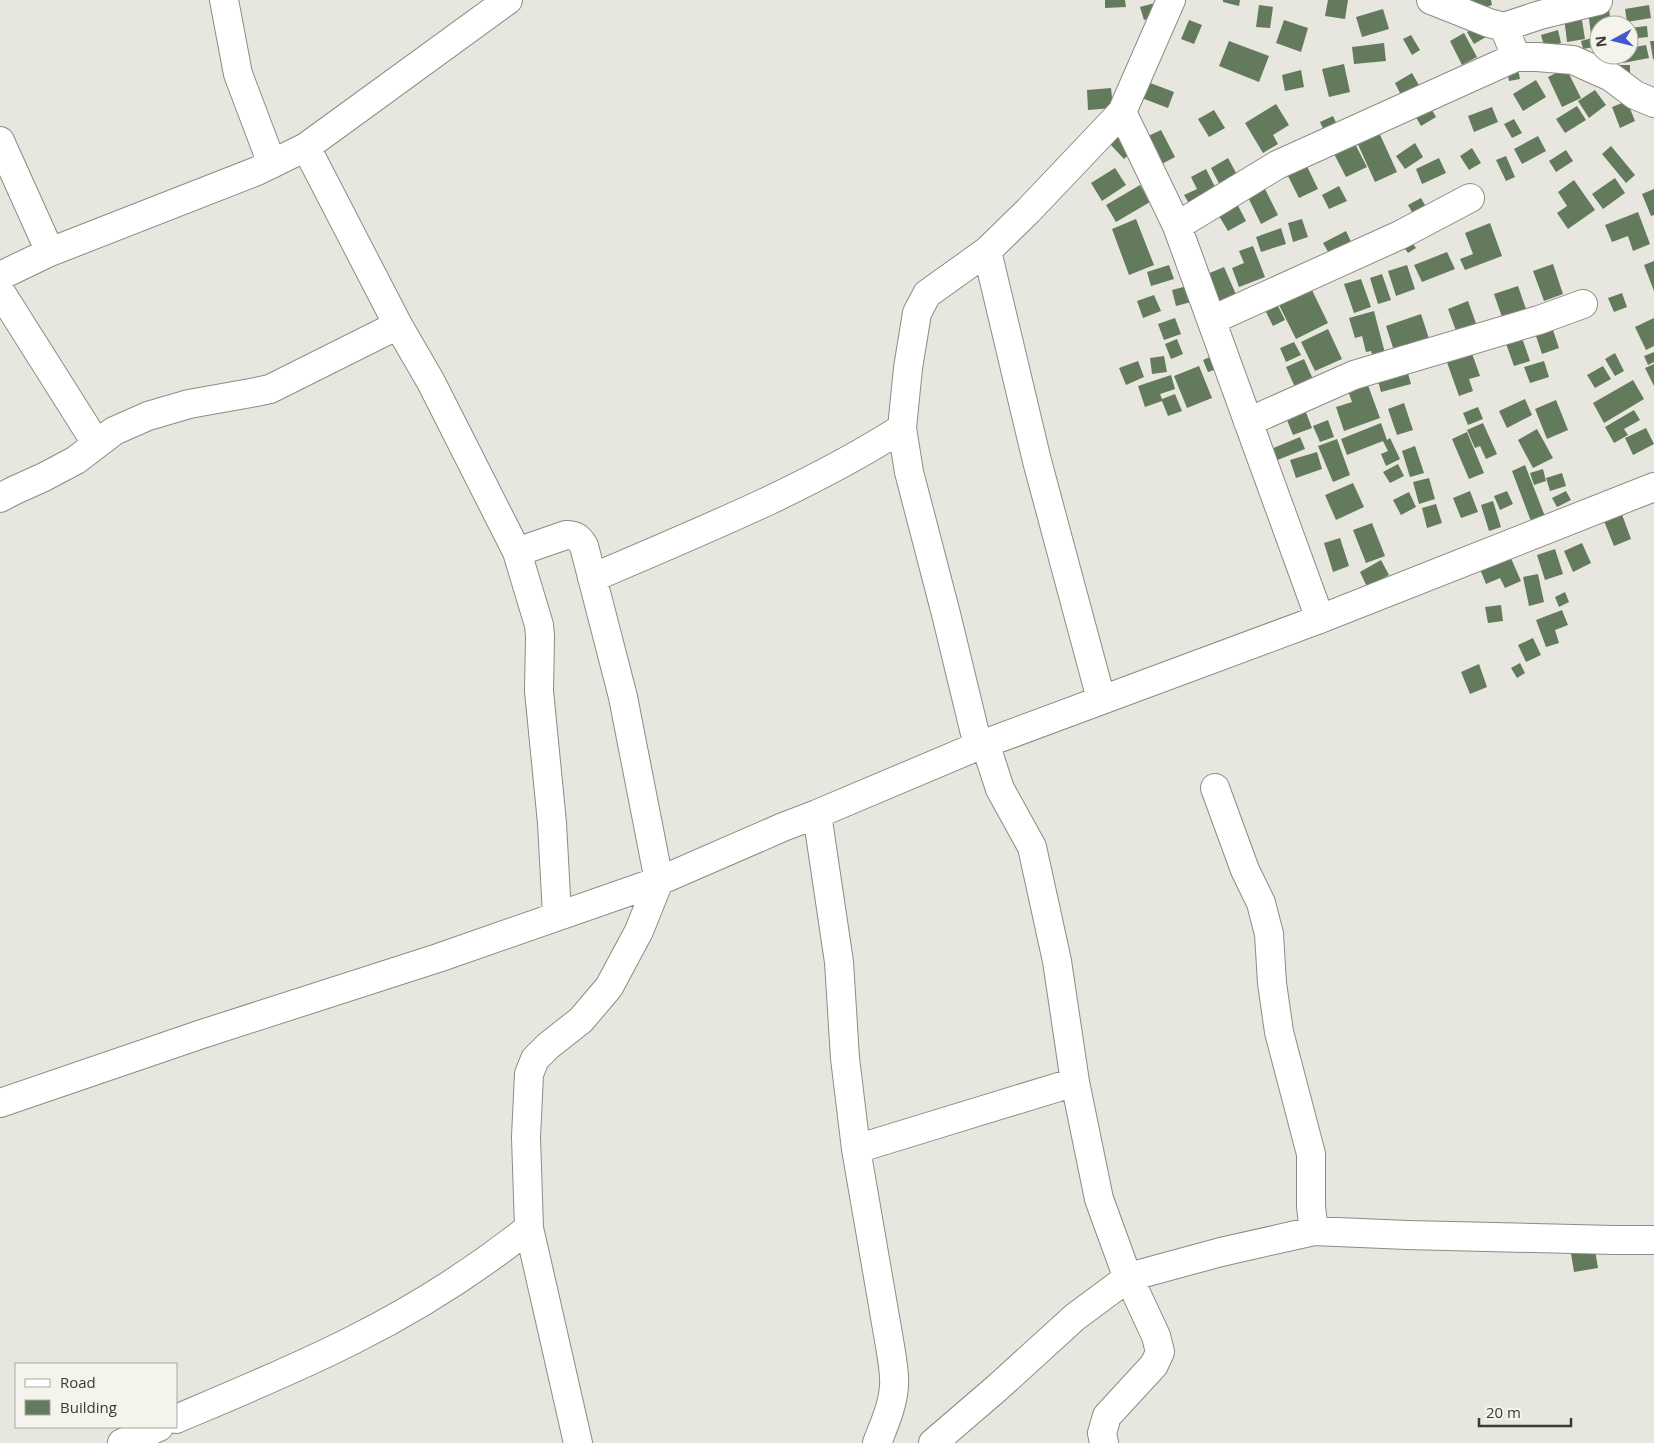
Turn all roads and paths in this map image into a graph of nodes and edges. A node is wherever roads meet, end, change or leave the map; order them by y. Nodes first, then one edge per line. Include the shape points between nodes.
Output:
1 (224, 0) edge
2 (508, 0) edge
3 (1171, 0) edge
4 (1430, 0) edge
5 (1598, 1) dead end
6 (1504, 27) junction
7 (1516, 57) junction
8 (1654, 103) edge
9 (1122, 112) junction
10 (0, 142) edge
11 (306, 147) junction
12 (272, 164) junction
13 (1470, 198) dead end
14 (1177, 226) junction
15 (987, 251) junction
16 (50, 252) junction
17 (0, 276) edge
18 (0, 291) edge
19 (1583, 304) dead end
20 (1212, 320) junction
21 (398, 325) junction
22 (1248, 422) junction
23 (902, 428) junction
24 (98, 442) junction
25 (1654, 488) edge
26 (0, 498) edge
27 (517, 552) junction
28 (592, 578) junction
29 (1320, 619) junction
30 (1101, 699) junction
31 (982, 744) junction
32 (1214, 788) dead end
33 (817, 814) junction
34 (659, 881) junction
35 (557, 915) junction
36 (1075, 1082) junction
37 (0, 1103) edge
38 (856, 1148) junction
39 (529, 1228) junction
40 (1314, 1231) junction
41 (1654, 1240) edge
42 (1129, 1277) junction
43 (178, 1418) edge
44 (157, 1428) edge
45 (122, 1443) edge
46 (578, 1443) edge
47 (877, 1443) edge
48 (932, 1443) edge
49 (1104, 1443) edge

1 - 12 street via 238,74
2 - 11 street
3 - 9 street
4 - 6 street
5 - 6 street
6 - 7 street
7 - 8 street via 1573,60 1611,77 1635,95
7 - 14 street via 1277,165
9 - 14 street
9 - 15 street
10 - 16 street
11 - 12 street
11 - 21 street
12 - 16 street
13 - 20 street via 1400,235
14 - 20 street
15 - 23 street via 927,294 917,313
15 - 30 street via 1037,461
16 - 17 street
18 - 24 street
19 - 22 street via 1354,375
20 - 22 street
21 - 24 street via 270,389 189,404 148,416
21 - 27 street
22 - 29 street
23 - 28 street via 830,471 705,530
23 - 31 street via 909,472
24 - 26 street via 76,460
25 - 29 street
27 - 28 street via 574,535 584,546
27 - 35 street via 539,626 539,691
28 - 34 street via 623,697
29 - 30 street
30 - 31 street
31 - 33 street
31 - 36 street via 1000,789 1032,847 1057,960
32 - 40 street via 1260,903 1269,934 1279,1032 1311,1154
33 - 34 street
33 - 38 street via 839,962 845,1058
34 - 35 street
34 - 39 street via 639,931 610,986 581,1020 535,1059 529,1074 526,1137
35 - 37 street via 438,958
36 - 38 street
36 - 42 street via 1099,1199
38 - 47 street via 894,1373 892,1399
39 - 43 street via 496,1254 427,1298 353,1340
39 - 46 street
40 - 41 street
40 - 42 street
42 - 48 street via 1075,1317
42 - 49 street via 1160,1352 1154,1366 1107,1416 1102,1433
44 - 45 street

